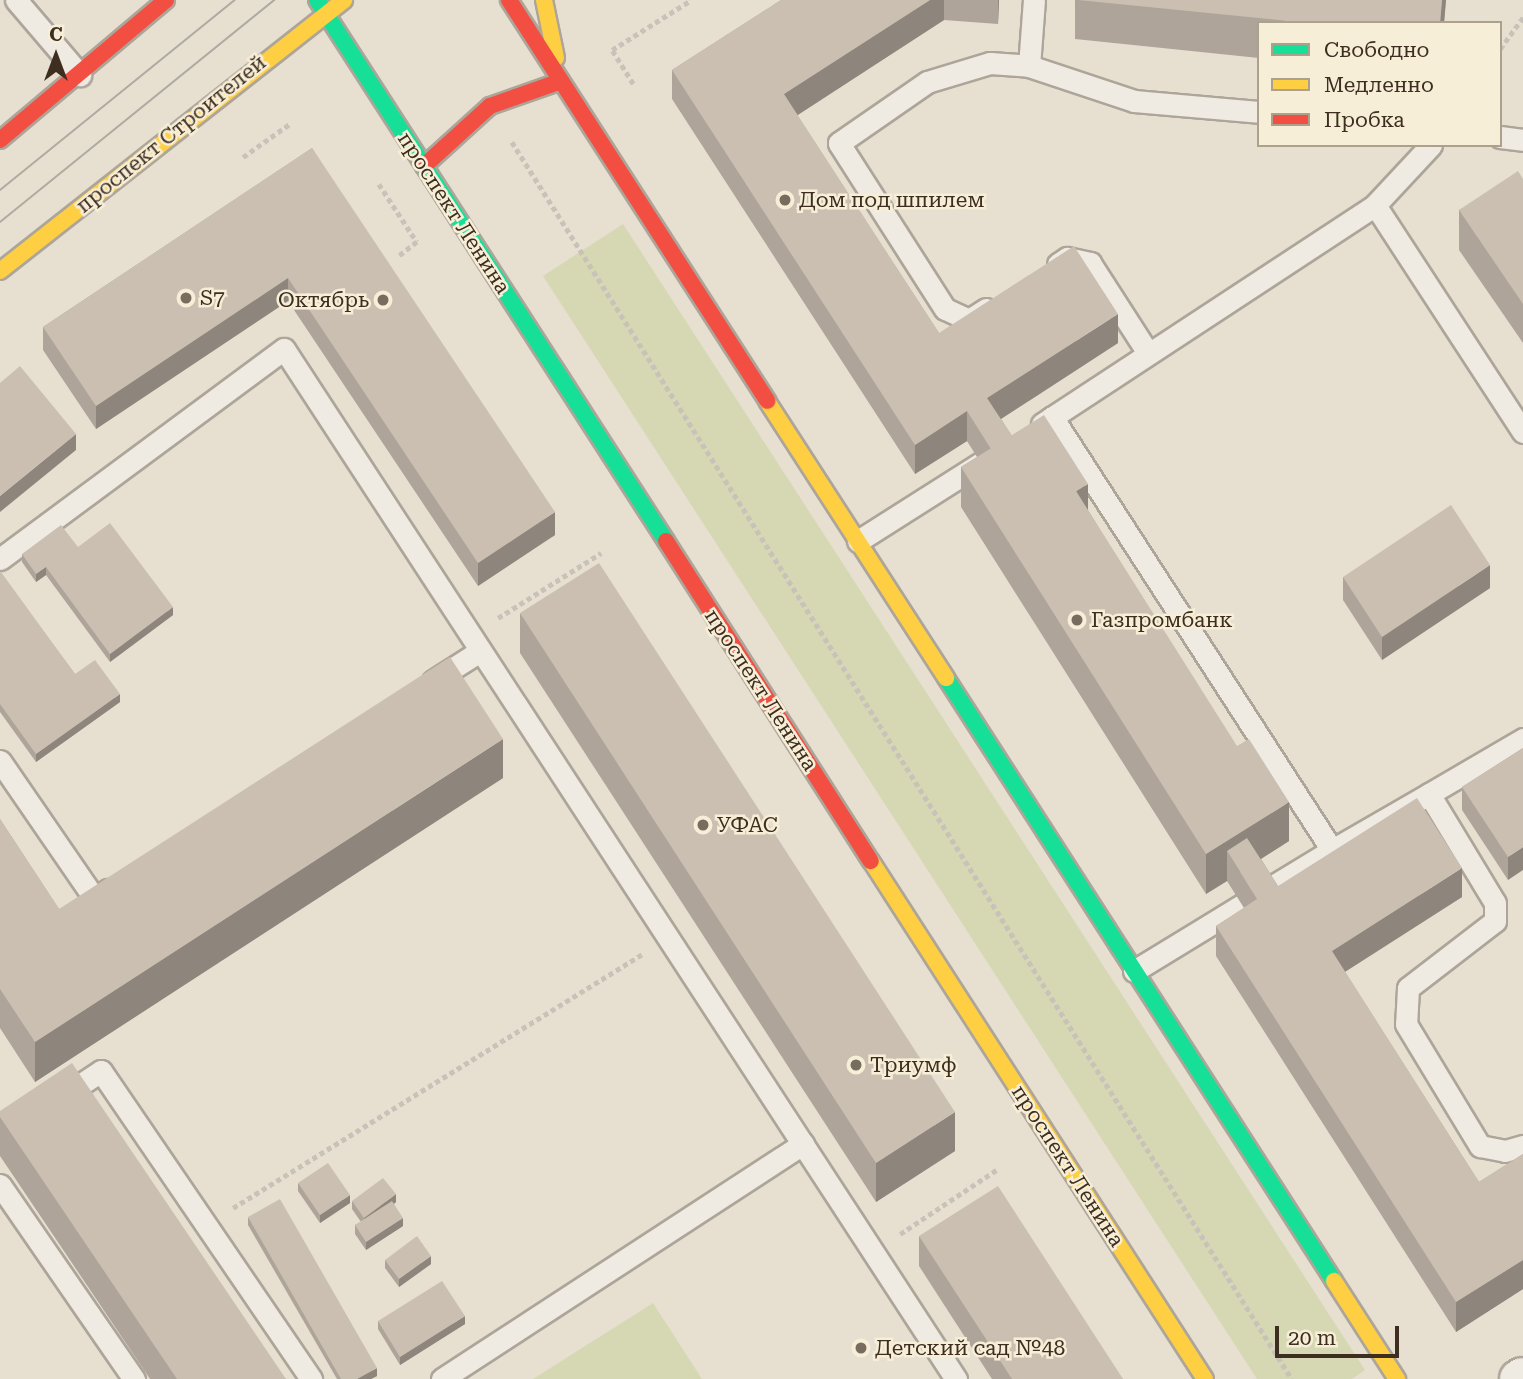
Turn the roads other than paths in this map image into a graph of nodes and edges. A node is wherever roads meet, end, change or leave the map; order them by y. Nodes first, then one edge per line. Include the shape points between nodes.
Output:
1 (16, 0) edge
2 (166, 0) edge
3 (344, 0) edge
4 (509, 0) edge
5 (544, 0) edge
6 (1034, 0) edge
7 (322, 7) edge
8 (1029, 66) junction
9 (80, 75) junction
10 (561, 81) junction
11 (1257, 112) edge
12 (1502, 137) edge
13 (0, 140) edge
14 (1523, 140) edge
15 (1429, 147) edge
16 (424, 166) junction
17 (1375, 205) junction
18 (0, 271) edge
19 (1034, 279) edge
20 (1002, 299) edge
21 (1149, 353) junction
22 (1052, 417) junction
23 (1523, 432) edge
24 (1022, 437) edge
25 (981, 463) edge
26 (858, 541) junction
27 (0, 559) edge
28 (475, 643) junction
29 (410, 696) edge
30 (1523, 740) edge
31 (0, 761) edge
32 (1429, 794) junction
33 (1332, 849) junction
34 (130, 876) edge
35 (1263, 892) edge
36 (1242, 905) edge
37 (1134, 971) junction
38 (45, 1108) edge
39 (803, 1144) junction
40 (1523, 1146) edge
41 (0, 1185) edge
42 (135, 1379) edge
43 (311, 1379) edge
44 (442, 1379) edge
45 (956, 1379) edge
46 (1205, 1379) edge
47 (1397, 1379) edge

1 - 9 lane
2 - 9 main road
3 - 7 main road, проспект Строителей
4 - 10 main road
5 - 10 main road
6 - 8 lane
7 - 16 main road, проспект Ленина
7 - 18 main road, проспект Строителей
8 - 11 lane via 1134,101
8 - 20 lane via 990,63 927,82 839,143 945,309 969,320
9 - 13 main road
10 - 16 main road via 490,106
10 - 26 main road
12 - 14 lane
15 - 17 lane
16 - 46 main road, проспект Ленина
17 - 21 lane
17 - 23 lane
19 - 21 lane via 1067,258 1090,263
21 - 22 lane
22 - 24 lane
22 - 33 lane
25 - 26 lane
26 - 37 main road
27 - 28 lane via 284,349
28 - 29 lane
28 - 39 lane
30 - 32 lane
31 - 34 lane via 95,899
32 - 33 lane
32 - 40 lane via 1495,903 1495,921 1408,988 1406,1024 1480,1146 1505,1151
33 - 35 lane
36 - 37 lane
37 - 47 main road
38 - 43 lane via 101,1071
39 - 44 lane
39 - 45 lane
41 - 42 lane

